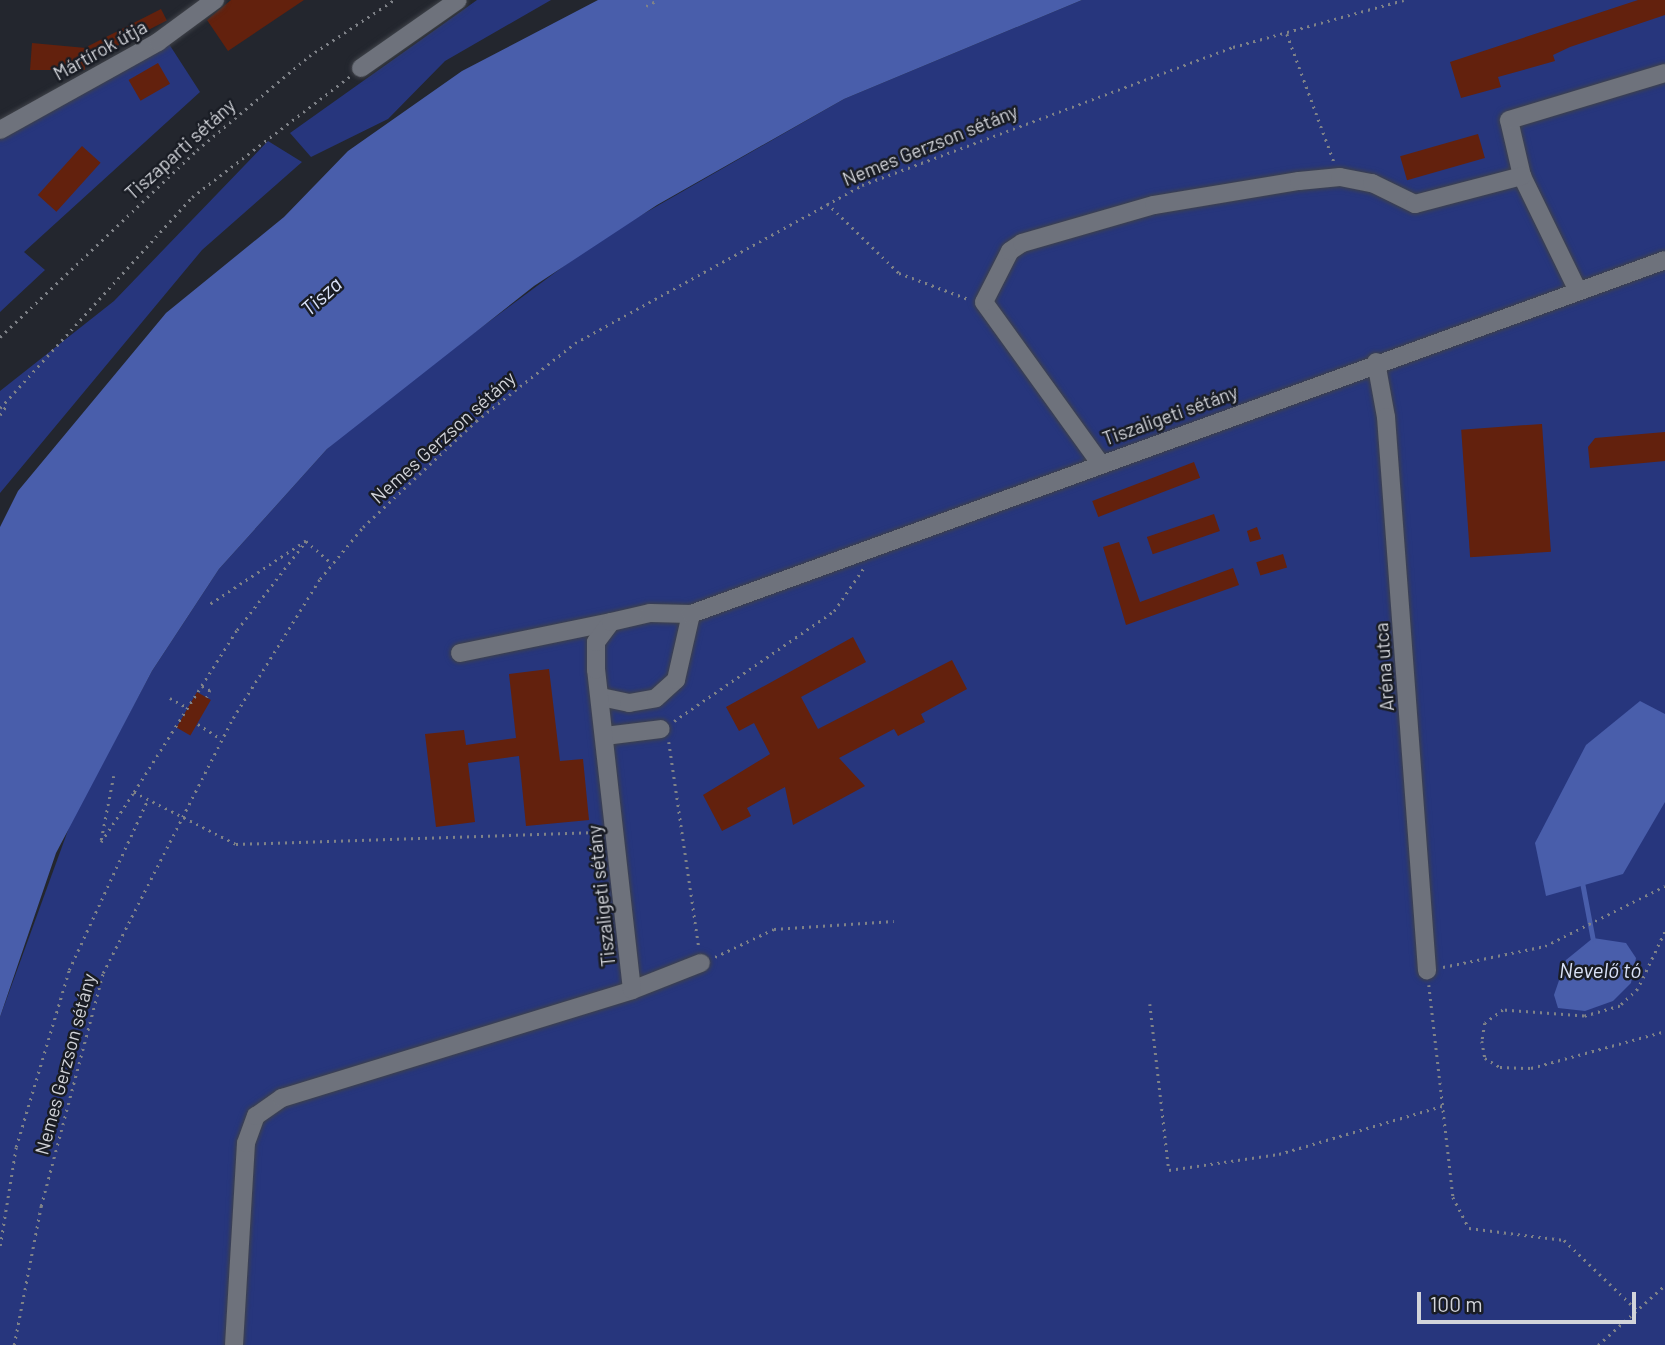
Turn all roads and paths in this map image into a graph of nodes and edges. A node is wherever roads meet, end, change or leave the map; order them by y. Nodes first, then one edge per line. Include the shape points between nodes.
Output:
1 (215, 0) edge
2 (394, 0) edge
3 (458, 0) edge
4 (658, 0) edge
5 (1404, 0) edge
6 (646, 6) dead end
7 (1287, 34) junction
8 (361, 68) joint
9 (1665, 73) edge
10 (0, 130) edge
11 (1522, 176) junction
12 (1340, 177) junction
13 (827, 204) junction
14 (1665, 260) edge
15 (1578, 291) junction
16 (984, 302) junction
17 (0, 337) edge
18 (1376, 362) junction
19 (10, 398) junction
20 (0, 408) edge
21 (0, 415) edge
22 (1100, 463) junction
23 (306, 541) junction
24 (332, 564) junction
25 (869, 564) dead end
26 (209, 605) dead end
27 (691, 614) junction
28 (611, 622) junction
29 (460, 653) dead end
30 (201, 685) junction
31 (207, 697) dead end
32 (601, 697) junction
33 (170, 698) dead end
34 (188, 708) junction
35 (198, 724) dead end
36 (664, 727) junction
37 (605, 736) junction
38 (221, 739) junction
39 (114, 776) dead end
40 (134, 792) junction
41 (148, 799) junction
42 (180, 815) junction
43 (615, 831) junction
44 (1665, 886) edge
45 (894, 921) dead end
46 (1665, 932) edge
47 (701, 963) junction
48 (1427, 971) junction
49 (632, 990) junction
50 (1150, 1004) dead end
51 (1665, 1031) edge
52 (1442, 1107) junction
53 (0, 1246) edge
54 (1665, 1285) edge
55 (1637, 1310) junction
56 (15, 1345) edge
57 (234, 1345) edge
58 (1598, 1345) edge

1 - 10 street, Mártírok útja via 158,42
2 - 17 path, Tiszaparti sétány via 309,56 197,150
3 - 8 street
4 - 6 path
5 - 7 path, Nemes Gerzson sétány
7 - 12 path
7 - 13 path, Nemes Gerzson sétány via 1070,104
8 - 19 path via 192,197
9 - 11 street via 1509,120
11 - 12 street via 1415,204 1372,183
11 - 15 street
12 - 16 street via 1154,205 1021,243 1010,251
13 - 16 path via 899,273 948,296
13 - 24 path, Nemes Gerzson sétány via 575,343 476,421
14 - 15 street, Tiszaligeti sétány
15 - 18 street, Tiszaligeti sétány
16 - 22 street
18 - 22 street, Tiszaligeti sétány
18 - 48 street, Aréna utca via 1386,417
19 - 20 path
19 - 21 path
22 - 27 street, Tiszaligeti sétány
23 - 24 path
23 - 26 path
23 - 30 path
24 - 38 path, Nemes Gerzson sétány
25 - 36 path via 834,611
27 - 28 street, Tiszaligeti sétány via 650,612
27 - 32 street via 676,680 656,698 629,703
28 - 29 street, Tiszaligeti sétány
28 - 32 street, Tiszaligeti sétány via 596,642
30 - 31 path via 211,690
30 - 34 path
32 - 37 street, Tiszaligeti sétány
33 - 34 path
34 - 40 path
35 - 38 path
36 - 37 street
36 - 47 path
37 - 43 street, Tiszaligeti sétány
38 - 42 path, Nemes Gerzson sétány
39 - 40 path via 101,842
40 - 41 path
41 - 42 path
41 - 53 path via 69,970 16,1147
42 - 43 path via 236,844
42 - 56 path, Nemes Gerzson sétány via 103,973 41,1206
43 - 49 street, Tiszaligeti sétány
44 - 48 path via 1545,946
45 - 47 path via 774,929
46 - 51 path via 1638,989 1619,1006 1584,1016 1503,1010 1485,1023 1482,1041 1485,1058 1500,1067 1531,1068
47 - 49 street
48 - 52 path
49 - 57 street, Tiszaligeti sétány via 282,1098 256,1116 246,1143
50 - 52 path via 1169,1170 1279,1154
52 - 55 path via 1453,1197 1469,1228 1564,1240
54 - 55 path
55 - 58 path

